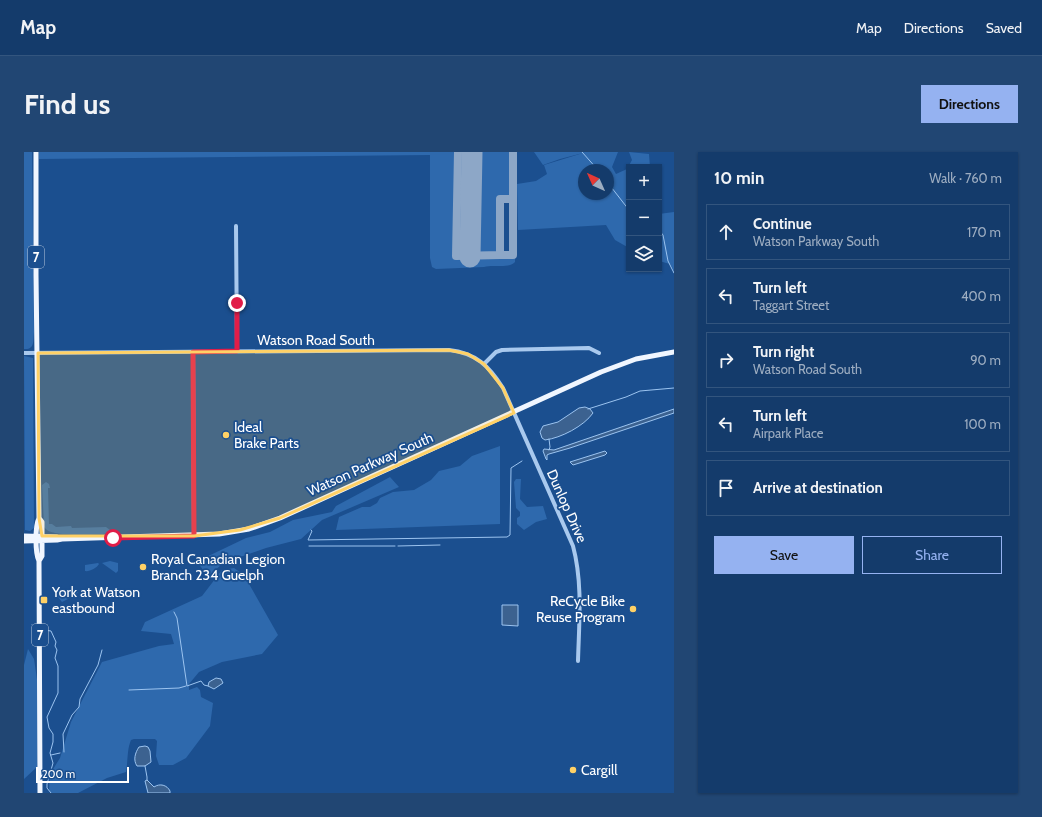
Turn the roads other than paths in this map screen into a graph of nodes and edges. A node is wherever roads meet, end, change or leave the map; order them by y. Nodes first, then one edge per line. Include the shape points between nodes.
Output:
1 (36, 152) edge
2 (236, 226) dead end
3 (237, 351) junction
4 (193, 352) junction
5 (674, 352) edge
6 (24, 353) edge
7 (38, 353) junction
8 (599, 353) dead end
9 (484, 364) junction
10 (514, 413) junction
11 (24, 536) edge
12 (194, 536) junction
13 (39, 539) junction
14 (24, 541) edge
15 (578, 662) dead end
16 (40, 793) edge

1 - 7 main road, 7
2 - 3 street
3 - 4 street, Watson Road South
3 - 9 street, Watson Road South via 449,350 468,354
4 - 7 street, Watson Road South
4 - 12 street
5 - 10 main road, Watson Parkway South via 636,359
6 - 7 street, Watson Road South
7 - 13 main road, 7
8 - 9 street via 589,348 502,350 496,352
9 - 10 street, Watson Road South via 495,375
10 - 12 main road, Watson Parkway South via 280,518 249,528
10 - 15 street, Dunlop Drive via 571,540 577,559
11 - 13 main road
12 - 13 main road, Watson Parkway South
13 - 14 main road
13 - 16 main road, 7 via 42,556 39,561

